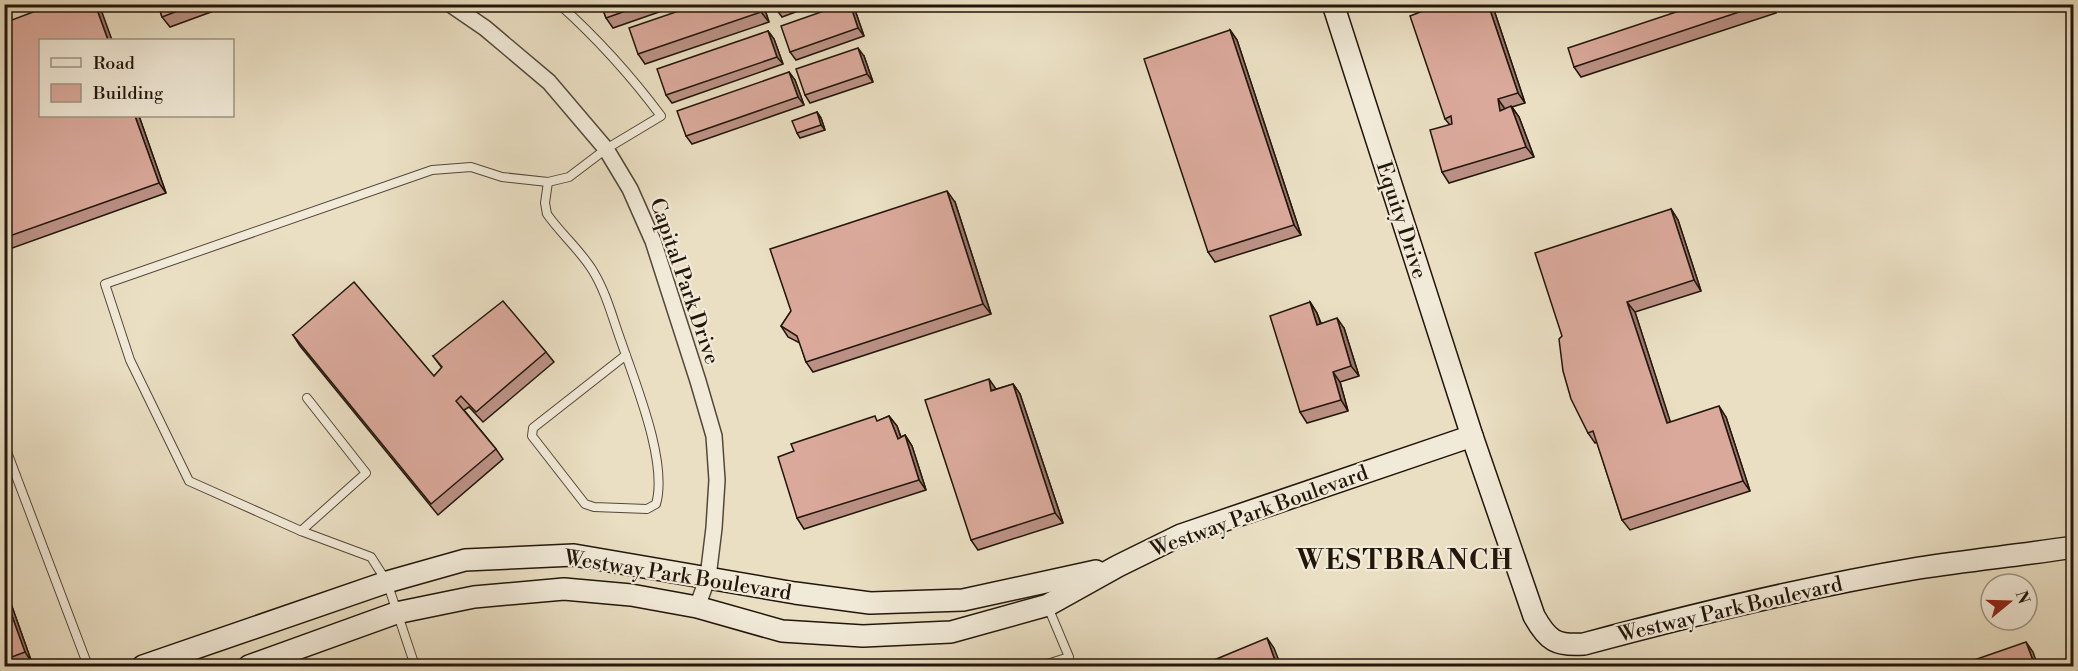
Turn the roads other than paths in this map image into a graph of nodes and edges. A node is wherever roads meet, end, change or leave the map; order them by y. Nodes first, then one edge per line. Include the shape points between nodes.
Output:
1 (450, 4) edge
2 (559, 4) edge
3 (1333, 4) edge
4 (606, 149) junction
5 (548, 183) junction
6 (626, 355) junction
7 (307, 398) dead end
8 (1472, 436) junction
9 (4, 444) edge
10 (301, 531) junction
11 (2073, 548) edge
12 (1118, 566) junction
13 (708, 577) junction
14 (387, 582) junction
15 (1048, 605) junction
16 (697, 607) junction
17 (396, 614) junction
18 (88, 666) edge
19 (143, 666) edge
20 (249, 666) edge
21 (415, 666) edge
22 (1041, 666) edge

1 - 4 street, Capital Park Drive via 549,82
2 - 4 lane via 625,69 661,116
3 - 8 street, Equity Drive
4 - 5 lane via 569,177
4 - 13 street, Capital Park Drive via 630,189 653,241 714,436 717,480
5 - 6 lane via 547,214 597,277
5 - 10 lane via 502,177 471,167 432,170 105,284 130,360 189,481
6 - 6 lane via 654,450 660,492 656,504 647,509 585,504 532,436 533,428
7 - 10 lane via 366,473
8 - 11 street, Westway Park Boulevard via 1534,616 1542,630 1564,645 1584,644 1807,589 1920,568
8 - 12 street, Westway Park Boulevard via 1257,508 1181,536
9 - 18 lane
10 - 14 lane via 371,557
12 - 13 street, Westway Park Boulevard via 963,600 870,603
12 - 15 street, Westway Park Boulevard
13 - 14 street, Westway Park Boulevard via 574,555 465,560
13 - 16 street, Capital Park Drive
14 - 17 lane
14 - 19 street, Westway Park Boulevard
15 - 16 street, Westway Park Boulevard via 951,632 863,636 782,631
15 - 22 lane via 1069,657
16 - 17 street, Westway Park Boulevard via 631,595 564,589 474,597
17 - 20 street, Westway Park Boulevard
17 - 21 lane

